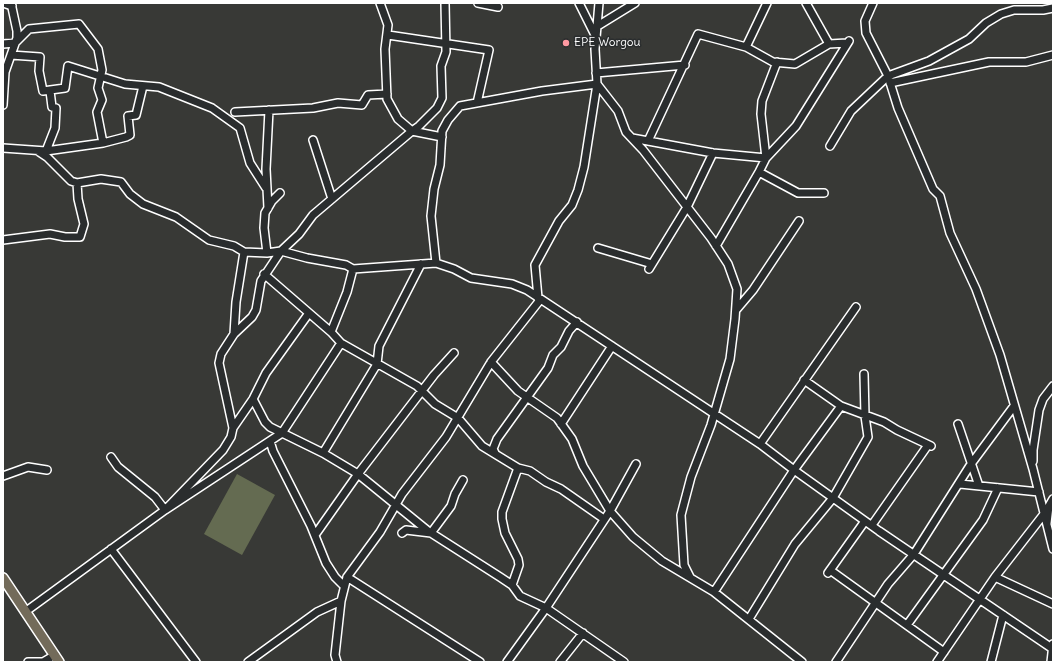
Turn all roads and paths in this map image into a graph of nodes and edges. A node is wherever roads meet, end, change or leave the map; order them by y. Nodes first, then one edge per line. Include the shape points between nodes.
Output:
1 (3, 3) edge
2 (380, 3) edge
3 (445, 3) edge
4 (478, 3) edge
5 (579, 3) edge
6 (599, 3) edge
7 (635, 3) edge
8 (767, 3) edge
9 (806, 3) edge
10 (873, 3) edge
11 (11, 5) edge
12 (498, 7) dead end
13 (1053, 8) edge
14 (596, 27) junction
15 (388, 35) junction
16 (596, 36) junction
17 (16, 43) junction
18 (3, 44) edge
19 (446, 44) junction
20 (829, 44) junction
21 (746, 47) junction
22 (11, 55) junction
23 (1053, 55) edge
24 (777, 62) junction
25 (685, 65) junction
26 (596, 73) junction
27 (100, 76) junction
28 (889, 80) junction
29 (597, 84) junction
30 (143, 86) junction
31 (50, 91) junction
32 (387, 94) junction
33 (477, 104) junction
34 (3, 105) edge
35 (269, 110) junction
36 (235, 112) dead end
37 (412, 131) junction
38 (442, 137) junction
39 (632, 138) junction
40 (313, 140) dead end
41 (648, 141) junction
42 (103, 143) junction
43 (830, 146) dead end
44 (3, 148) edge
45 (38, 151) junction
46 (46, 151) junction
47 (713, 153) junction
48 (766, 158) junction
49 (760, 172) junction
50 (77, 183) junction
51 (266, 188) junction
52 (280, 193) dead end
53 (824, 194) dead end
54 (332, 199) junction
55 (687, 207) junction
56 (268, 208) junction
57 (799, 221) dead end
58 (3, 240) edge
59 (716, 246) junction
60 (598, 248) dead end
61 (281, 251) junction
62 (244, 252) junction
63 (267, 253) junction
64 (436, 263) junction
65 (421, 264) junction
66 (353, 269) junction
67 (264, 274) junction
68 (539, 299) junction
69 (856, 307) dead end
70 (736, 310) junction
71 (309, 313) junction
72 (577, 322) junction
73 (331, 332) junction
74 (234, 334) junction
75 (341, 343) junction
76 (612, 346) junction
77 (454, 353) dead end
78 (492, 362) junction
79 (377, 364) junction
80 (864, 374) dead end
81 (804, 380) junction
82 (1053, 386) edge
83 (423, 390) junction
84 (527, 398) junction
85 (253, 399) junction
86 (841, 406) junction
87 (1014, 406) junction
88 (713, 414) junction
89 (864, 416) junction
90 (458, 418) junction
91 (561, 424) junction
92 (958, 424) dead end
93 (233, 428) junction
94 (282, 433) junction
95 (270, 441) junction
96 (760, 444) junction
97 (323, 453) junction
98 (495, 453) junction
99 (111, 457) dead end
100 (636, 464) dead end
101 (971, 464) junction
102 (518, 468) junction
103 (1033, 469) junction
104 (47, 470) dead end
105 (794, 470) junction
106 (358, 474) junction
107 (3, 476) edge
108 (463, 480) dead end
109 (960, 484) junction
110 (979, 486) junction
111 (998, 488) junction
112 (1040, 496) junction
113 (833, 498) junction
114 (1053, 501) edge
115 (396, 504) junction
116 (165, 510) junction
117 (610, 511) junction
118 (1044, 514) junction
119 (604, 519) junction
120 (868, 523) junction
121 (1047, 525) junction
122 (402, 533) dead end
123 (431, 533) junction
124 (315, 536) junction
125 (111, 549) junction
126 (1053, 549) edge
127 (914, 554) junction
128 (944, 573) junction
129 (347, 577) junction
130 (690, 577) junction
131 (995, 577) junction
132 (3, 578) edge
133 (512, 585) junction
134 (344, 586) junction
135 (714, 592) junction
136 (980, 598) junction
137 (341, 601) junction
138 (876, 602) junction
139 (1053, 604) edge
140 (546, 608) junction
141 (25, 612) junction
142 (1003, 615) junction
143 (748, 619) junction
144 (907, 625) junction
145 (583, 633) junction
146 (1053, 647) edge
147 (944, 652) junction
148 (57, 659) edge
149 (28, 662) edge
150 (196, 662) edge
151 (248, 662) edge
152 (337, 662) edge
153 (480, 662) edge
154 (507, 662) edge
155 (560, 662) edge
156 (624, 662) edge
157 (802, 662) edge
158 (836, 662) edge
159 (937, 662) edge
160 (991, 662) edge
161 (1051, 662) edge

1 - 11 street
2 - 15 street via 386,15
3 - 19 street
4 - 12 street
5 - 16 street
6 - 14 street
7 - 14 street
8 - 21 street
9 - 20 street
10 - 28 street via 868,12 865,28
11 - 17 street via 17,31
13 - 28 street via 1014,10 1001,14 986,23 969,39
14 - 16 street
15 - 19 street
15 - 32 street via 385,49
16 - 26 street
17 - 18 street
17 - 22 street
17 - 27 street via 29,29 79,24 98,49 102,70
19 - 33 street via 489,50
19 - 37 street via 441,66 442,98 437,108
20 - 24 street via 795,64
20 - 48 street via 848,42 796,126
21 - 24 street
21 - 25 street via 698,34
22 - 31 street via 40,57 42,88 43,91
22 - 34 street via 5,72
23 - 28 street via 1026,62 989,62
24 - 48 street via 762,101
25 - 26 street
25 - 41 street
26 - 29 street
27 - 30 street via 125,84
27 - 31 street via 68,66 65,88
27 - 42 street via 98,88 102,100 97,112
28 - 43 street via 851,111
28 - 87 street via 932,189 940,196 950,233 976,289 1000,355
29 - 33 street via 542,91
29 - 39 street via 618,111 626,132
29 - 68 street via 588,146 578,190 572,205 559,221 535,265
30 - 42 street via 136,115 128,116 130,135
30 - 51 street via 176,92 208,106 240,128 250,163
31 - 46 street via 52,107 56,108 55,128
32 - 35 street via 368,95 362,105 338,103 313,108
32 - 37 street via 398,119
33 - 38 street via 460,106 448,120
35 - 36 street
35 - 51 street
37 - 38 street
37 - 54 street
38 - 64 street via 431,222
39 - 41 street
39 - 55 street
40 - 54 street
41 - 47 street
42 - 46 street
44 - 45 street
45 - 46 street
45 - 50 street via 71,181
47 - 48 street
47 - 55 street
48 - 49 street
49 - 53 street via 798,193
49 - 59 street
50 - 58 street via 84,224 80,237 50,234
50 - 62 street via 100,179 121,182 130,194 143,204 176,217 210,240 234,246
51 - 56 street
52 - 56 street
54 - 61 street via 313,215 303,230
55 - 59 street
55 - 60 street via 650,266
56 - 63 street via 264,228
57 - 70 street via 753,290
59 - 70 street via 734,278 737,289
61 - 63 street
61 - 66 street via 346,265
61 - 67 street
62 - 63 street
62 - 74 street
64 - 65 street
64 - 68 street via 471,278 520,286
65 - 66 street
65 - 79 street via 379,346
66 - 73 street
67 - 71 street
67 - 74 street via 256,310
68 - 72 street
68 - 78 street
69 - 81 street
70 - 88 street via 730,359
71 - 73 street
71 - 85 street via 266,373
72 - 76 street
72 - 84 street
73 - 75 street
74 - 93 street via 221,354 219,364
75 - 79 street
75 - 94 street
76 - 88 street
76 - 91 street
77 - 83 street
78 - 84 street
78 - 90 street
79 - 83 street
79 - 97 street
80 - 89 street
81 - 86 street
81 - 96 street
82 - 103 street via 1043,399 1040,410 1033,450
83 - 90 street via 435,404
83 - 106 street
84 - 91 street via 550,412
84 - 98 street via 497,439 493,449
85 - 93 street
85 - 94 street via 265,422
86 - 89 street
86 - 105 street
87 - 101 street
87 - 103 street
88 - 96 street
88 - 130 street via 681,515 684,565
89 - 113 street via 868,437
89 - 120 street via 884,422 929,445
90 - 98 street via 482,446
90 - 115 street
91 - 117 street via 572,439 583,466
92 - 101 street
93 - 116 street via 223,450
94 - 95 street
94 - 97 street
95 - 116 street
95 - 124 street
96 - 105 street
97 - 106 street
98 - 102 street
99 - 116 street via 118,467 155,497
100 - 117 street
101 - 109 street
101 - 110 street
102 - 119 street via 530,471 561,489
102 - 133 street via 502,512 505,533 519,565
103 - 112 street
104 - 107 street via 28,467
105 - 113 street
105 - 135 street
106 - 115 street
106 - 124 street
108 - 123 street via 451,506
109 - 110 street
109 - 127 street
110 - 111 street
111 - 112 street
111 - 128 street via 983,520
112 - 114 street
112 - 118 street
113 - 120 street
113 - 143 street via 795,544
114 - 121 street via 1049,506
115 - 123 street
115 - 129 street via 380,532
116 - 125 street
117 - 119 street
117 - 130 street via 648,550 673,569
118 - 121 street
118 - 131 street
119 - 140 street
120 - 127 street
120 - 138 street via 829,572
121 - 126 street
122 - 123 street via 406,530
123 - 133 street
124 - 134 street via 326,563
125 - 141 street
125 - 150 street
127 - 128 street
127 - 138 street
128 - 136 street
128 - 144 street
129 - 134 street
129 - 153 street
130 - 135 street
131 - 136 street
131 - 139 street
132 - 141 main road
133 - 140 street via 520,596
134 - 137 street
135 - 143 street
136 - 142 street
136 - 147 street
137 - 151 street via 317,612
137 - 152 street via 335,655
138 - 144 street
138 - 158 street
140 - 145 street
140 - 154 street
141 - 148 main road
142 - 146 street
142 - 160 street
143 - 157 street
144 - 147 street
145 - 155 street
145 - 156 street
146 - 161 street
147 - 159 street
148 - 149 street

